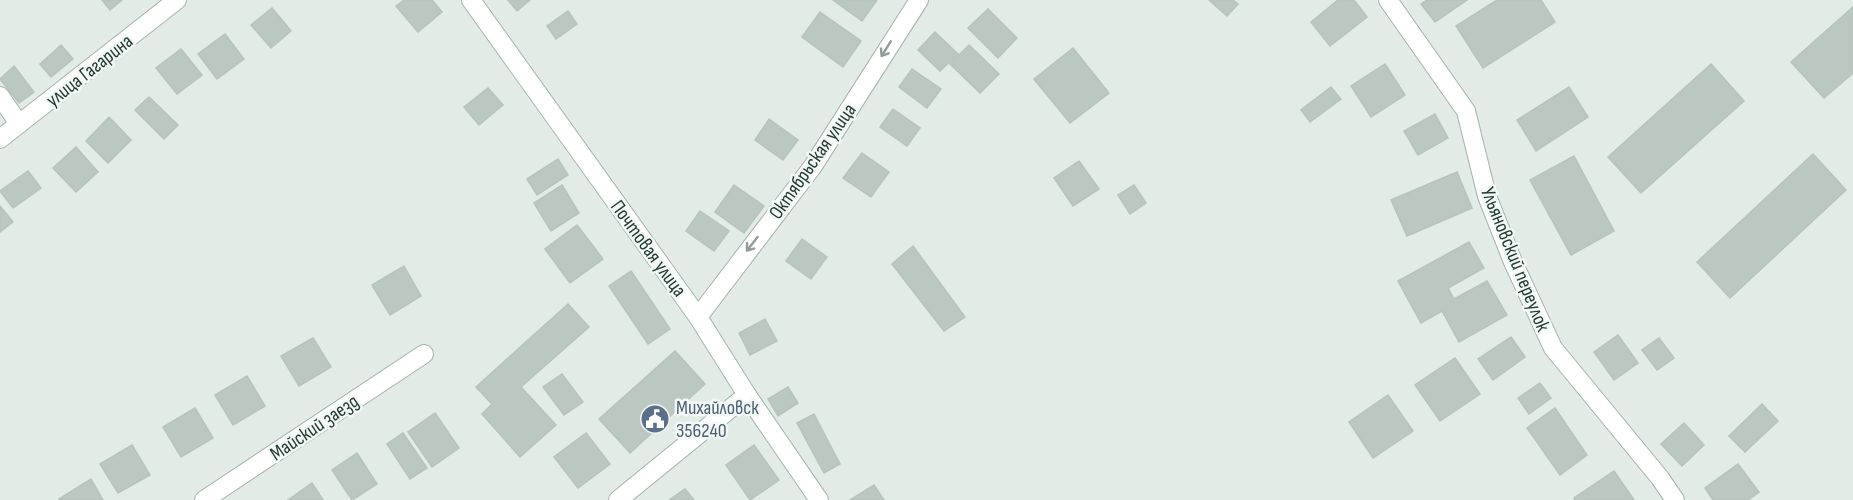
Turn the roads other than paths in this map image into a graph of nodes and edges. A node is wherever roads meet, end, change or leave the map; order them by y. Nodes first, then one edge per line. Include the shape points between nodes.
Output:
1 (177, 0) edge
2 (471, 0) edge
3 (919, 0) edge
4 (1388, 0) edge
5 (0, 96) edge
6 (19, 124) junction
7 (0, 139) edge
8 (698, 317) junction
9 (424, 354) dead end
10 (747, 395) junction
11 (204, 500) edge
12 (618, 500) edge
13 (819, 500) edge
14 (1675, 500) edge

1 - 6 street, улица Гагарина
2 - 8 street, Почтовая улица
3 -> 8 street, Октябрьская улица via 813,166
4 - 14 street, Ульяновский переулок via 1466,111 1487,196 1553,348
5 - 6 street
6 - 7 street, улица Гагарина
8 - 10 street, Почтовая улица
9 - 11 street, Майский заезд
10 - 12 street
10 - 13 street, Почтовая улица

